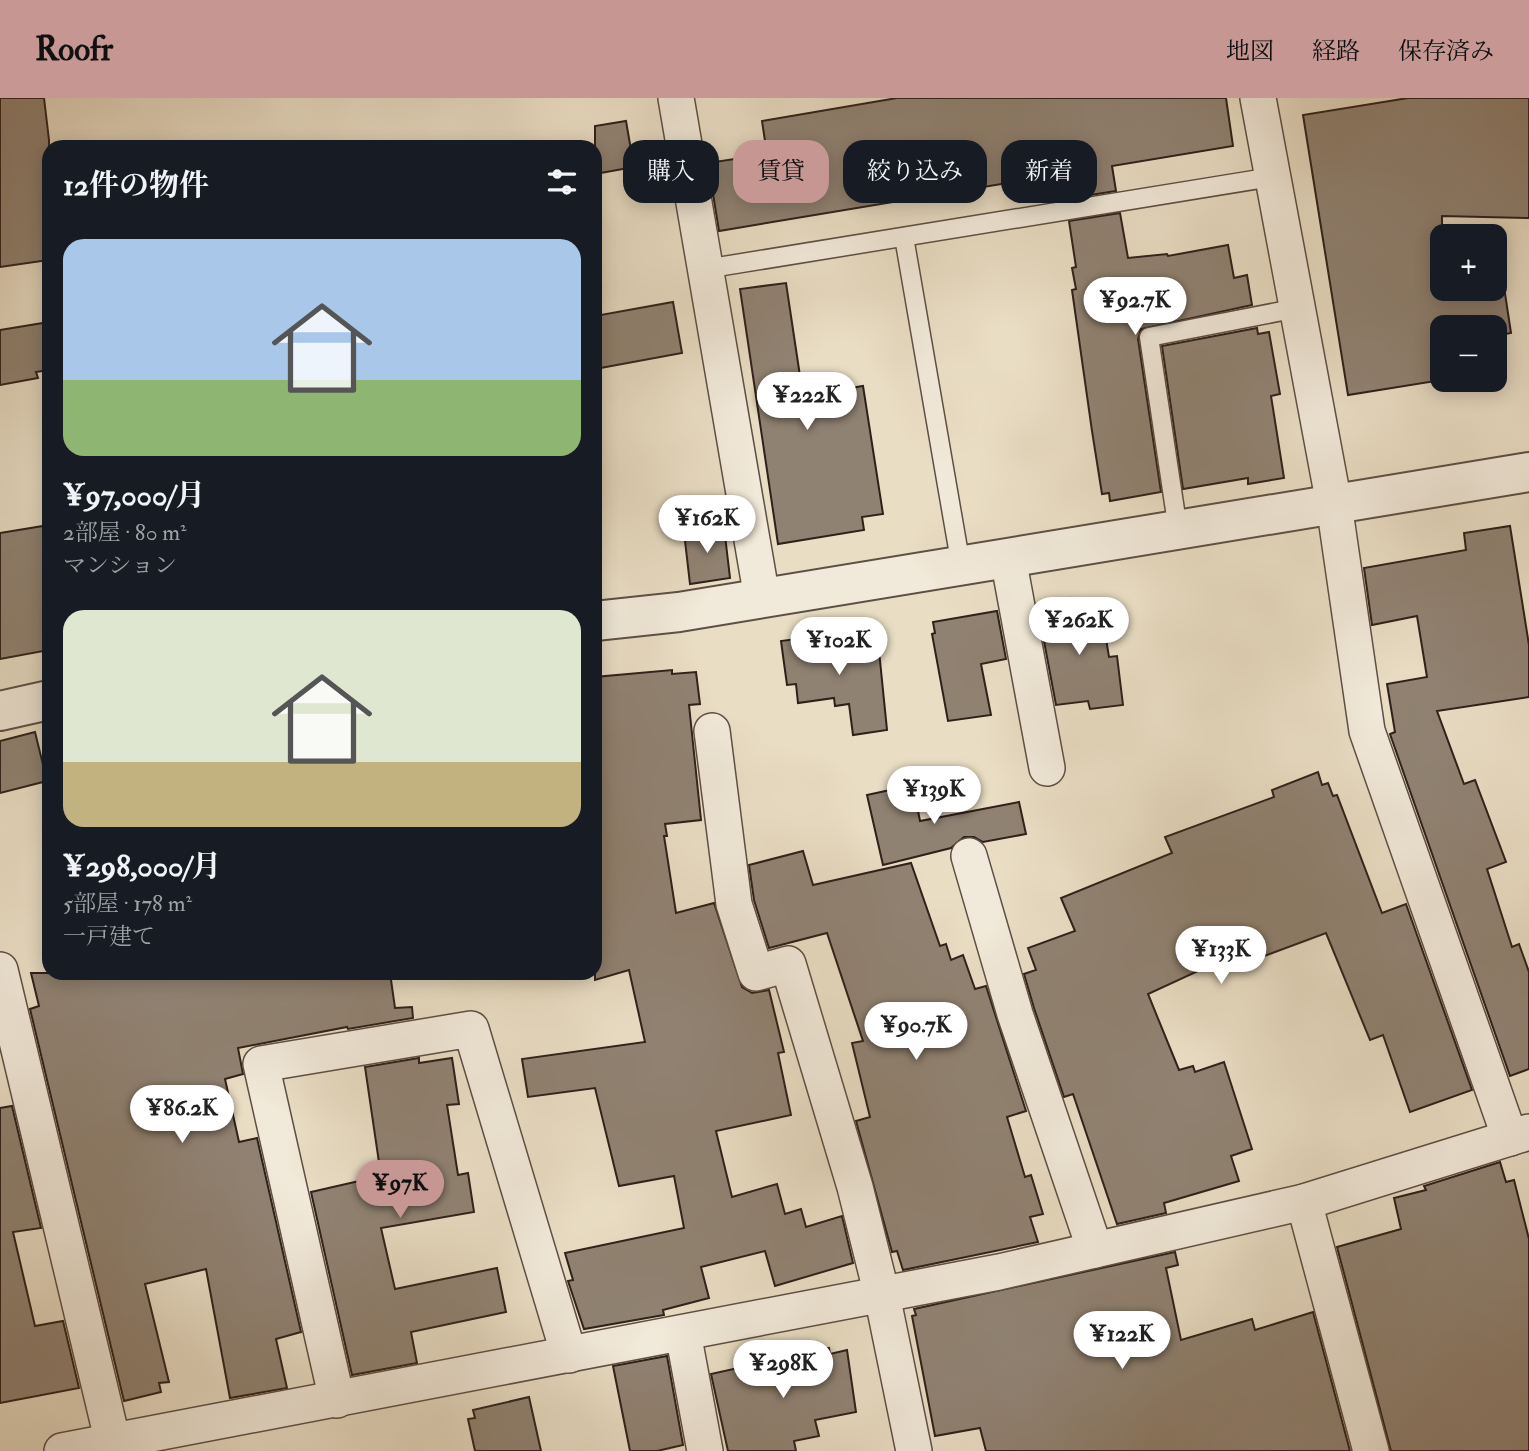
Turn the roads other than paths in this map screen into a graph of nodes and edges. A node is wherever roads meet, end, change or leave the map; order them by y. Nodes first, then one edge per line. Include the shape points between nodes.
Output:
1 (676, 98) edge
2 (1258, 98) edge
3 (1272, 177) junction
4 (904, 237) junction
5 (705, 270) junction
6 (1297, 308) junction
7 (1529, 472) edge
8 (1334, 504) junction
9 (1178, 530) junction
10 (1008, 558) junction
11 (961, 566) junction
12 (762, 598) junction
13 (602, 620) edge
14 (42, 702) edge
15 (0, 711) edge
16 (712, 731) dead end
17 (1047, 768) dead end
18 (969, 856) dead end
19 (0, 970) edge
20 (1520, 1135) edge
21 (1304, 1202) junction
22 (1095, 1250) junction
23 (882, 1294) junction
24 (683, 1333) junction
25 (569, 1355) junction
26 (337, 1399) junction
27 (114, 1446) edge
28 (62, 1451) edge
29 (705, 1451) edge
30 (914, 1451) edge
31 (1371, 1451) edge

1 - 5 street
2 - 3 street
3 - 4 lane
3 - 6 street
4 - 5 lane
4 - 11 lane
5 - 12 street
6 - 8 street
6 - 9 lane via 1149,337
7 - 8 street
8 - 9 street
8 - 20 street via 1367,731
9 - 10 street
10 - 11 street
10 - 17 street
11 - 12 street
12 - 13 street
14 - 15 street
16 - 23 street via 734,904 756,973 788,964
18 - 22 street via 1015,1014
19 - 27 street
20 - 21 street
21 - 22 street
21 - 31 street
22 - 23 street
23 - 24 street
23 - 30 street
24 - 25 street
24 - 29 street
25 - 26 street
25 - 26 street via 471,1029 261,1064
26 - 27 street
27 - 28 street

